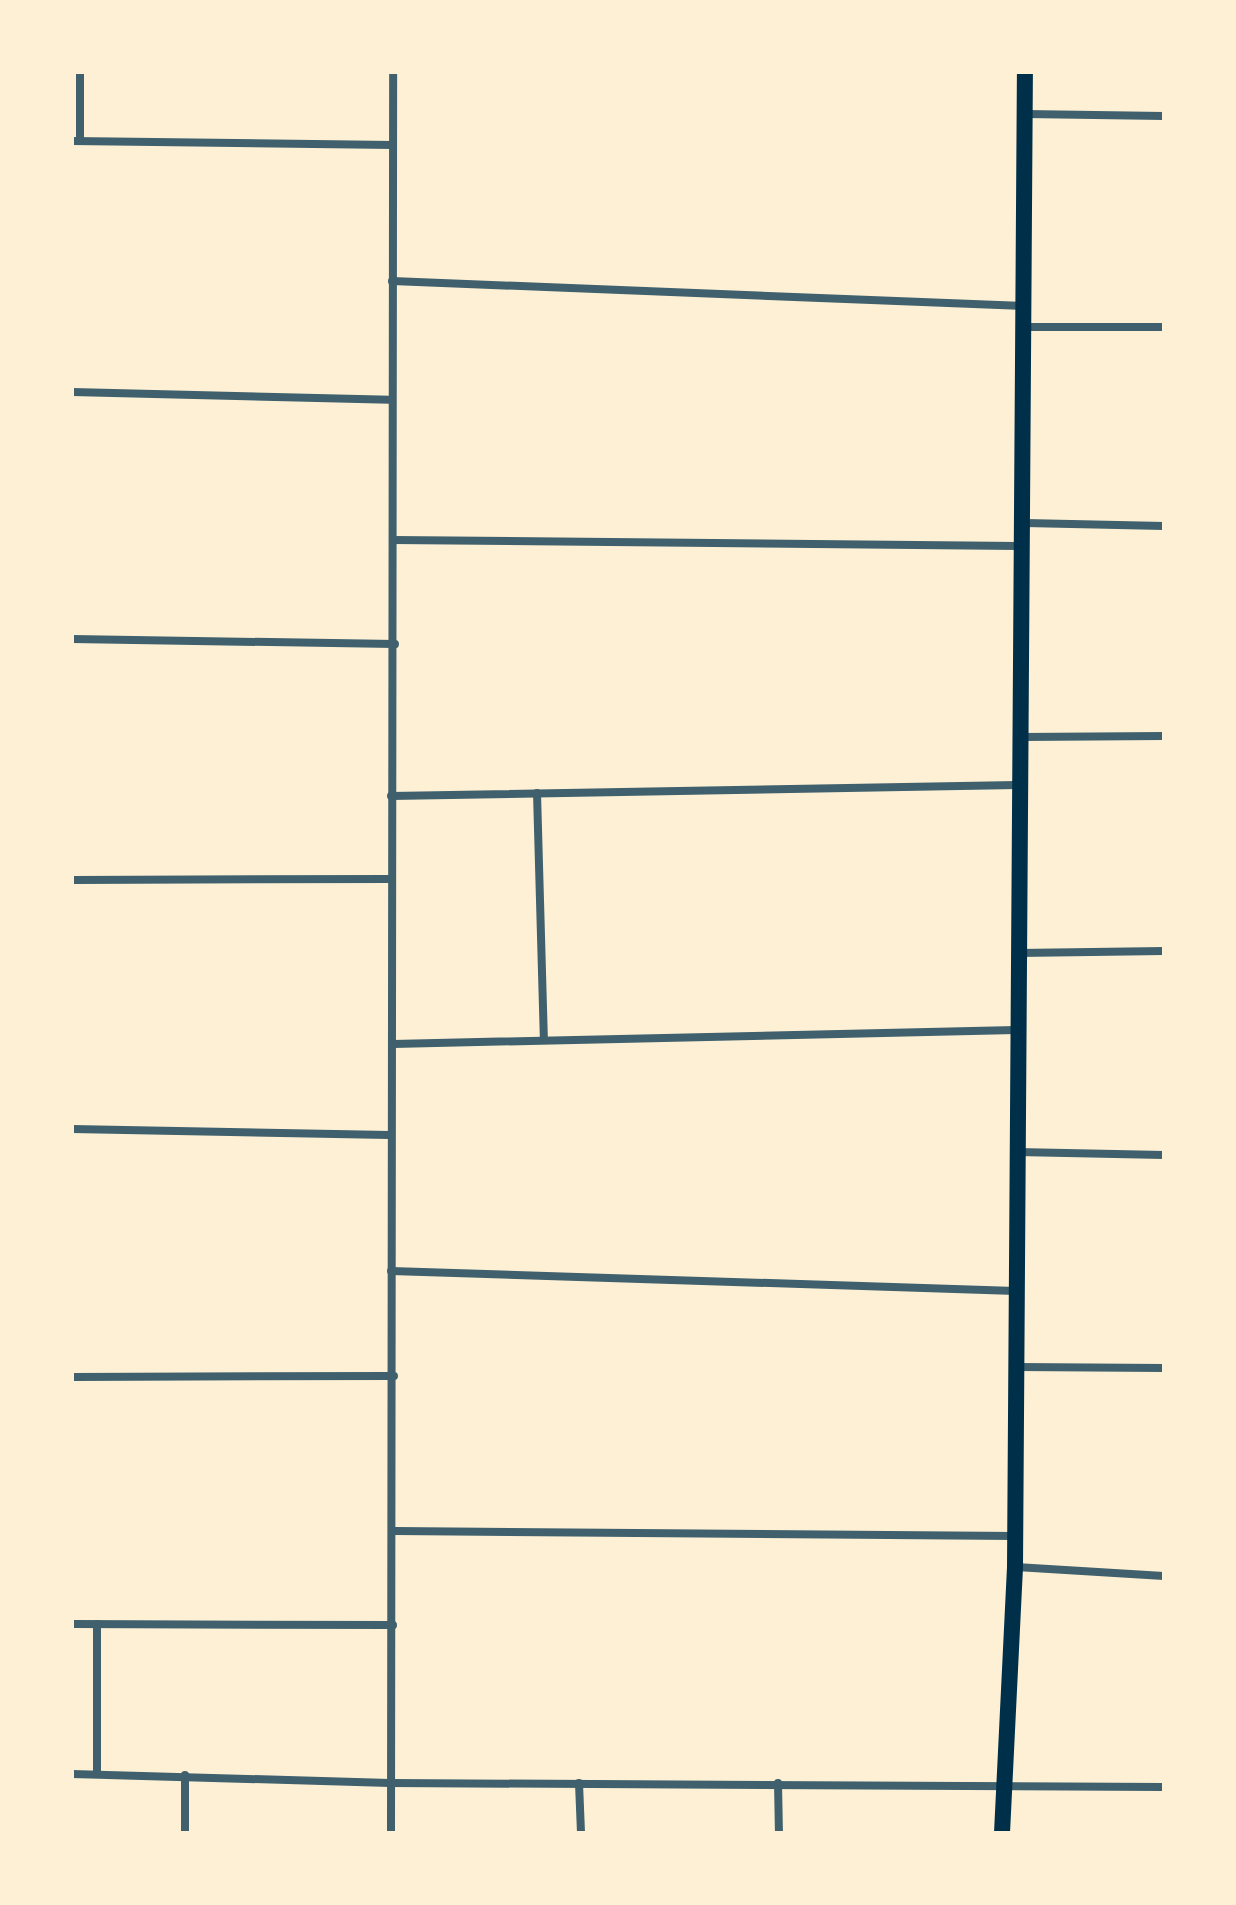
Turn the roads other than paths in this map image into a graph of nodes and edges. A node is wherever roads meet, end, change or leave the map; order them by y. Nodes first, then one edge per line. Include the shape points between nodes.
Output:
1 (80, 72) edge
2 (393, 72) edge
3 (1025, 72) edge
4 (1023, 114) junction
5 (1164, 116) edge
6 (76, 141) edge
7 (393, 145) junction
8 (392, 281) junction
9 (1023, 306) junction
10 (1023, 327) junction
11 (1164, 327) edge
12 (72, 392) edge
13 (390, 400) junction
14 (1025, 523) junction
15 (1164, 526) edge
16 (393, 540) junction
17 (1023, 546) junction
18 (72, 639) edge
19 (395, 644) junction
20 (1164, 736) edge
21 (1019, 737) junction
22 (1017, 785) junction
23 (537, 793) junction
24 (391, 796) junction
25 (390, 879) junction
26 (72, 880) edge
27 (1164, 951) edge
28 (1018, 953) junction
29 (1016, 1030) junction
30 (544, 1040) junction
31 (393, 1044) junction
32 (72, 1129) edge
33 (389, 1135) junction
34 (1016, 1152) junction
35 (1164, 1155) edge
36 (391, 1271) junction
37 (1016, 1291) junction
38 (1016, 1367) junction
39 (1164, 1368) edge
40 (394, 1376) junction
41 (72, 1377) edge
42 (395, 1531) junction
43 (1015, 1536) junction
44 (1015, 1567) junction
45 (1164, 1576) edge
46 (72, 1624) edge
47 (97, 1624) junction
48 (393, 1625) junction
49 (72, 1774) edge
50 (97, 1774) junction
51 (185, 1775) junction
52 (390, 1783) junction
53 (579, 1783) junction
54 (778, 1783) junction
55 (1164, 1787) edge
56 (1005, 1790) junction
57 (185, 1833) edge
58 (391, 1833) edge
59 (581, 1833) edge
60 (779, 1833) edge
61 (1002, 1833) edge

1 - 6 street
2 - 7 street
3 - 4 main road
4 - 5 street
4 - 9 main road
6 - 7 street
7 - 8 street
8 - 9 street
8 - 13 street
9 - 10 main road
10 - 11 street
10 - 14 main road
12 - 13 street
13 - 16 street
14 - 15 street
14 - 17 main road
16 - 17 street
16 - 19 street
17 - 21 main road
18 - 19 street
19 - 24 street
20 - 21 street
21 - 22 main road
22 - 23 street
22 - 28 main road
23 - 24 street
23 - 30 street
24 - 25 street
25 - 26 street
25 - 31 street
27 - 28 street
28 - 29 main road
29 - 30 street
29 - 34 main road
30 - 31 street
31 - 33 street
32 - 33 street
33 - 36 street
34 - 35 street
34 - 37 main road
36 - 37 street
36 - 40 street
37 - 38 main road
38 - 39 street
38 - 43 main road
40 - 41 street
40 - 42 street
42 - 43 street
42 - 48 street
43 - 44 main road
44 - 45 street
44 - 56 main road
46 - 47 street
47 - 48 street
47 - 50 street
48 - 52 street
49 - 50 street
50 - 51 street
51 - 52 street
51 - 57 street
52 - 53 street
52 - 58 street
53 - 54 street
53 - 59 street
54 - 56 street
54 - 60 street
55 - 56 street
56 - 61 main road

